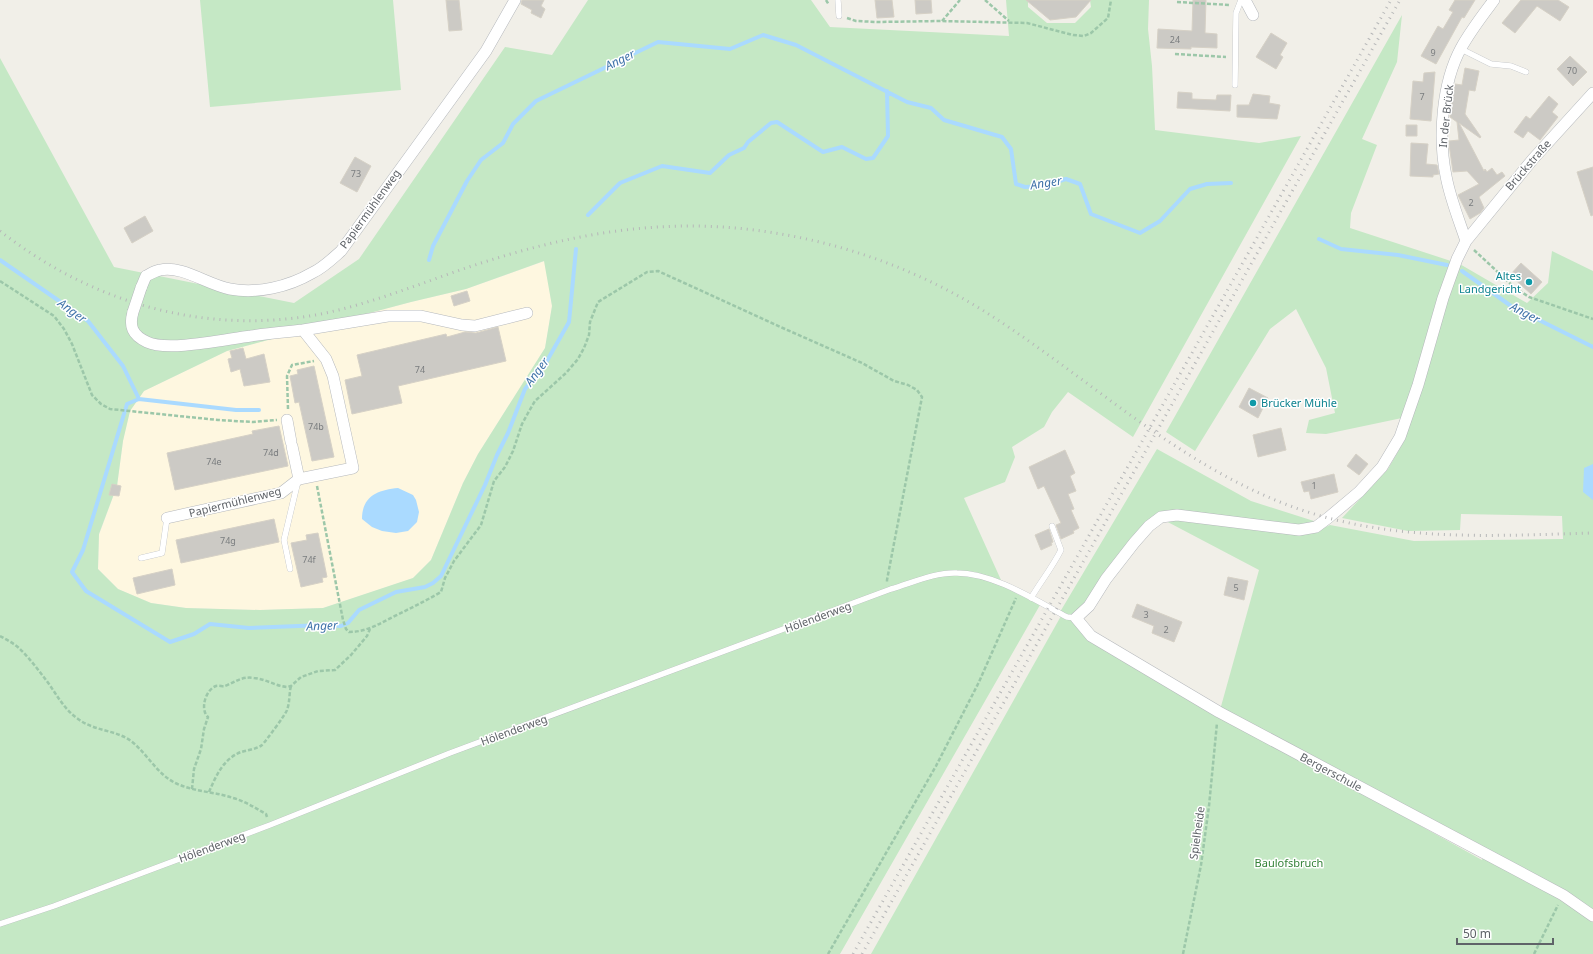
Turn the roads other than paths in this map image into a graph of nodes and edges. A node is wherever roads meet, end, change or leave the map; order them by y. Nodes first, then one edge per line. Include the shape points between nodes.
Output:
1 (515, 0) edge
2 (838, 0) edge
3 (1494, 0) edge
4 (1241, 2) edge
5 (1253, 15) dead end
6 (839, 16) road end
7 (1460, 49) junction
8 (1526, 72) dead end
9 (1235, 85) dead end
10 (1593, 93) edge
11 (1466, 241) junction
12 (527, 313) dead end
13 (303, 330) junction
14 (287, 420) road end
15 (299, 479) junction
16 (167, 518) joint
17 (1052, 526) dead end
18 (141, 558) dead end
19 (290, 568) dead end
20 (1031, 598) junction
21 (1076, 618) junction
22 (1593, 916) edge
23 (0, 924) edge

1 - 13 street, Papiermühlenweg, bridge via 486,51 341,251 327,263 296,280 255,291 229,289 174,269 159,270 146,276 133,312 131,327 147,342 163,345 196,344
2 - 6 lane
3 - 7 street, In der Brück
4 - 5 street
4 - 9 lane via 1236,13
7 - 8 lane via 1491,64 1511,66
7 - 11 street, In der Brück via 1447,91 1442,154 1446,178
10 - 11 street, Brückstraße via 1533,159
11 - 21 street via 1443,298 1400,437 1382,467 1359,492 1316,528 1300,530 1176,515 1161,517 1134,543 1089,606
12 - 13 street, Papiermühlenweg via 475,326 421,316 388,316
13 - 15 street, Papiermühlenweg via 326,359 333,376 353,468
14 - 15 street
15 - 16 street, Papiermühlenweg via 281,492
15 - 19 lane via 284,540
16 - 18 lane via 162,553
17 - 20 lane via 1061,550
20 - 21 lane, Hölenderweg via 1067,617
20 - 23 lane, Hölenderweg via 975,574 955,572 891,589 450,753 270,825
21 - 22 street, Bergerschule via 1091,636 1220,712 1563,896

